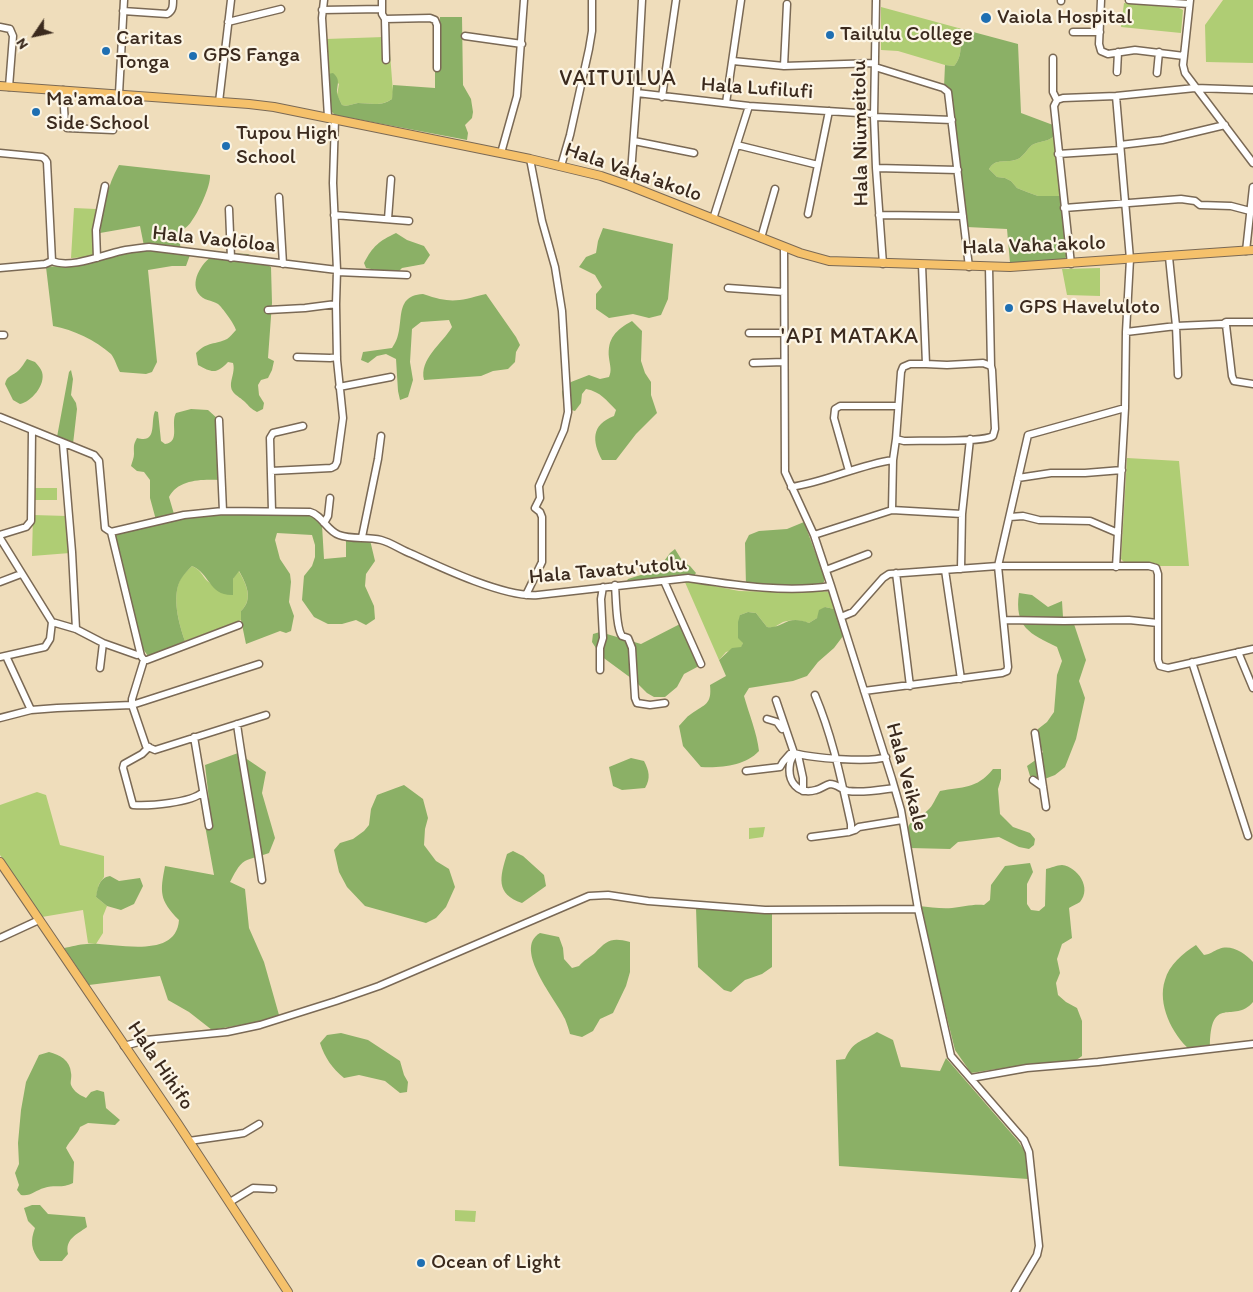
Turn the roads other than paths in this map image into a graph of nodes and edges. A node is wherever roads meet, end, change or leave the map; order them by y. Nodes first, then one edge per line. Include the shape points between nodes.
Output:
1 (124, 0) edge
2 (173, 0) edge
3 (231, 0) edge
4 (324, 0) edge
5 (382, 0) edge
6 (524, 0) edge
7 (592, 0) edge
8 (642, 0) edge
9 (676, 0) edge
10 (742, 0) edge
11 (876, 0) edge
12 (1101, 0) edge
13 (1130, 0) edge
14 (1190, 2) edge
15 (787, 4) dead end
16 (281, 9) dead end
17 (382, 9) junction
18 (322, 10) junction
19 (124, 11) junction
20 (385, 19) junction
21 (228, 22) junction
22 (0, 27) edge
23 (1073, 32) dead end
24 (1100, 32) junction
25 (465, 36) dead end
26 (522, 44) junction
27 (1118, 52) junction
28 (1159, 52) junction
29 (1184, 56) junction
30 (1053, 58) dead end
31 (386, 60) dead end
32 (733, 61) junction
33 (875, 65) junction
34 (784, 66) junction
35 (437, 68) dead end
36 (1117, 72) dead end
37 (1157, 73) dead end
38 (0, 86) edge
39 (9, 87) junction
40 (1195, 88) junction
41 (63, 90) junction
42 (1253, 90) edge
43 (638, 93) junction
44 (119, 94) junction
45 (1116, 96) junction
46 (662, 97) junction
47 (1057, 100) junction
48 (219, 102) junction
49 (726, 104) junction
50 (749, 106) junction
51 (829, 110) junction
52 (874, 116) junction
53 (332, 118) junction
54 (952, 120) junction
55 (1225, 125) junction
56 (113, 130) dead end
57 (634, 141) junction
58 (738, 144) junction
59 (1120, 147) junction
60 (0, 153) edge
61 (501, 153) junction
62 (694, 153) dead end
63 (1058, 154) junction
64 (530, 159) junction
65 (1253, 164) edge
66 (818, 165) junction
67 (561, 166) junction
68 (876, 168) junction
69 (958, 170) junction
70 (391, 179) dead end
71 (105, 186) dead end
72 (630, 186) junction
73 (1253, 187) edge
74 (775, 189) dead end
75 (279, 197) dead end
76 (1125, 204) junction
77 (1064, 208) junction
78 (229, 209) dead end
79 (1250, 211) junction
80 (808, 214) dead end
81 (334, 215) junction
82 (879, 215) junction
83 (963, 216) junction
84 (388, 219) junction
85 (712, 219) junction
86 (409, 221) dead end
87 (761, 238) junction
88 (784, 247) junction
89 (1249, 250) edge
90 (1168, 257) junction
91 (97, 258) junction
92 (231, 258) junction
93 (1130, 259) junction
94 (52, 261) junction
95 (283, 264) junction
96 (883, 264) junction
97 (1071, 264) junction
98 (922, 265) junction
99 (968, 267) junction
100 (989, 267) junction
101 (0, 268) edge
102 (337, 271) junction
103 (408, 275) dead end
104 (728, 288) dead end
105 (784, 292) junction
106 (336, 304) junction
107 (268, 310) dead end
108 (1253, 322) edge
109 (1223, 324) junction
110 (1176, 326) junction
111 (1126, 332) junction
112 (749, 333) dead end
113 (784, 333) junction
114 (297, 357) dead end
115 (337, 357) junction
116 (753, 362) dead end
117 (784, 362) junction
118 (926, 364) junction
119 (991, 366) junction
120 (1178, 375) dead end
121 (390, 378) dead end
122 (1253, 384) edge
123 (339, 387) junction
124 (898, 406) junction
125 (1125, 408) junction
126 (0, 417) edge
127 (219, 420) dead end
128 (303, 426) dead end
129 (32, 431) junction
130 (380, 436) dead end
131 (896, 439) junction
132 (970, 439) junction
133 (63, 444) junction
134 (893, 460) junction
135 (1122, 470) junction
136 (271, 471) junction
137 (849, 471) junction
138 (1018, 478) junction
139 (791, 487) junction
140 (330, 498) dead end
141 (892, 510) junction
142 (223, 511) junction
143 (272, 511) junction
144 (962, 514) junction
145 (1010, 517) junction
146 (324, 523) junction
147 (111, 532) junction
148 (1118, 533) junction
149 (814, 535) junction
150 (0, 537) edge
151 (362, 537) junction
152 (868, 554) dead end
153 (998, 566) junction
154 (1116, 567) junction
155 (961, 569) junction
156 (826, 570) junction
157 (946, 570) junction
158 (896, 573) junction
159 (21, 574) junction
160 (664, 581) junction
161 (0, 582) edge
162 (615, 585) junction
163 (832, 586) junction
164 (603, 587) junction
165 (526, 595) junction
166 (842, 617) junction
167 (1005, 620) junction
168 (52, 622) junction
169 (1158, 623) junction
170 (239, 625) dead end
171 (76, 629) junction
172 (102, 643) junction
173 (1253, 649) edge
174 (1238, 652) junction
175 (140, 655) junction
176 (3, 657) edge
177 (1192, 662) junction
178 (259, 664) dead end
179 (701, 664) dead end
180 (100, 668) dead end
181 (600, 670) dead end
182 (961, 679) junction
183 (910, 686) junction
184 (1253, 688) edge
185 (864, 691) junction
186 (815, 695) dead end
187 (776, 700) dead end
188 (665, 703) dead end
189 (132, 704) junction
190 (31, 710) junction
191 (266, 715) dead end
192 (0, 718) edge
193 (767, 719) dead end
194 (237, 724) junction
195 (1035, 734) dead end
196 (787, 736) junction
197 (194, 737) junction
198 (149, 747) junction
199 (796, 754) junction
200 (886, 757) junction
201 (836, 758) junction
202 (746, 771) dead end
203 (1033, 780) dead end
204 (1042, 786) junction
205 (894, 788) junction
206 (843, 790) junction
207 (802, 791) junction
208 (203, 792) junction
209 (1046, 807) dead end
210 (902, 820) junction
211 (209, 826) dead end
212 (849, 832) junction
213 (1248, 836) dead end
214 (811, 837) dead end
215 (1, 867) edge
216 (262, 880) dead end
217 (918, 909) junction
218 (40, 920) junction
219 (0, 938) edge
220 (1253, 1044) edge
221 (124, 1046) junction
222 (971, 1078) junction
223 (259, 1124) dead end
224 (189, 1141) junction
225 (273, 1189) dead end
226 (230, 1202) junction
227 (288, 1292) edge
228 (1015, 1292) edge

1 - 19 street
2 - 19 street via 167,14
3 - 21 street
4 - 18 street
5 - 17 street
6 - 26 street
7 - 67 street via 589,49
8 - 43 street
9 - 46 street
10 - 32 street
11 - 33 street, Hala Niumeitolu
12 - 24 street
13 - 14 street
14 - 29 street
15 - 34 street
16 - 21 street
17 - 18 street
17 - 20 street
18 - 53 street
19 - 44 street
20 - 31 street
20 - 35 street via 435,20
21 - 48 street
22 - 39 street via 10,30 13,36
23 - 24 street
24 - 27 street via 1101,52
25 - 26 street
26 - 61 street via 517,96
27 - 28 street
27 - 36 street
28 - 29 street
28 - 37 street
29 - 40 street via 1183,65
30 - 47 street via 1053,92
32 - 34 street
32 - 49 street
33 - 34 street
33 - 52 street, Hala Niumeitolu
33 - 54 street via 945,89 949,95
38 - 39 main road, Hala Vaha'akolo
39 - 41 main road, Hala Vaha'akolo
40 - 42 street
40 - 45 street
40 - 55 street
41 - 44 main road, Hala Vaha'akolo
41 - 56 street via 67,128
43 - 46 street, Hala Lufilufi
43 - 57 street
44 - 48 main road, Hala Vaha'akolo
45 - 47 street
45 - 59 street
46 - 49 street, Hala Lufilufi
47 - 63 street via 1054,106
48 - 53 main road, Hala Vaha'akolo via 274,107
49 - 50 street, Hala Lufilufi
50 - 51 street, Hala Lufilufi
50 - 58 street
51 - 52 street, Hala Lufilufi
51 - 66 street
52 - 54 street, Hala Lufilufi
52 - 68 street, Hala Niumeitolu
53 - 61 main road, Hala Vaha'akolo
53 - 81 street
54 - 69 street
55 - 59 street
55 - 65 street
57 - 62 street
57 - 72 street
58 - 66 street
58 - 85 street
59 - 63 street
59 - 76 street
60 - 94 street via 42,158 47,162
61 - 64 main road, Hala Vaha'akolo
63 - 77 street
64 - 67 main road, Hala Vaha'akolo
64 - 165 street via 562,311 568,412 564,430 539,486 540,498 535,508 542,517 542,562
66 - 80 street
67 - 72 main road, Hala Vaha'akolo
68 - 69 street
68 - 82 street, Hala Niumeitolu
69 - 83 street
70 - 84 street
71 - 91 street via 96,230
72 - 85 main road, Hala Vaha'akolo
73 - 79 street
74 - 87 street
75 - 95 street
76 - 77 street
76 - 79 street via 1181,199 1200,205 1231,206
76 - 93 street
77 - 97 street
78 - 92 street
79 - 89 street
81 - 84 street
81 - 102 street
82 - 83 street
82 - 96 street, Hala Niumeitolu
83 - 99 street
84 - 86 street
85 - 87 main road, Hala Vaha'akolo
87 - 88 main road, Hala Vaha'akolo
88 - 96 main road, Hala Vaha'akolo via 829,261
88 - 105 street, Hala Veikale
89 - 90 main road, Hala Vaha'akolo
90 - 93 main road, Hala Vaha'akolo
90 - 110 street
91 - 92 street, Hala Vaolōloa via 149,247
91 - 94 street, Hala Vaolōloa
92 - 95 street, Hala Vaolōloa
93 - 97 main road, Hala Vaha'akolo
93 - 111 street
94 - 101 street, Hala Vaolōloa
95 - 102 street, Hala Vaolōloa
96 - 98 main road, Hala Vaha'akolo
97 - 100 main road, Hala Vaha'akolo
98 - 99 main road, Hala Vaha'akolo
98 - 118 street
99 - 100 main road, Hala Vaha'akolo
100 - 119 street
102 - 103 street, Hala Vaolōloa
102 - 106 street
104 - 105 street
105 - 113 street, Hala Veikale
106 - 107 street
106 - 115 street
108 - 109 street
109 - 110 street
109 - 122 street via 1227,328 1234,381
110 - 111 street
110 - 120 street
111 - 125 street
112 - 113 street
113 - 117 street, Hala Veikale
114 - 115 street
115 - 123 street
116 - 117 street
117 - 139 street, Hala Veikale via 785,472
118 - 119 street via 983,363
118 - 124 street via 903,367
119 - 132 street via 993,436
121 - 123 street
123 - 136 street via 343,418 335,466
124 - 131 street
124 - 137 street via 840,406 835,409 834,418
125 - 135 street
125 - 138 street via 1028,435
126 - 129 street
127 - 142 street
128 - 136 street via 273,433 270,438
129 - 133 street
129 - 150 street via 30,521 26,527
130 - 151 street
131 - 132 street
131 - 134 street
132 - 144 street
133 - 147 street via 94,455 99,462 105,528
133 - 171 street
134 - 137 street
134 - 141 street
135 - 138 street
135 - 148 street
136 - 143 street
137 - 139 street
138 - 145 street
139 - 149 street, Hala Veikale
140 - 146 street
141 - 144 street
141 - 149 street
142 - 143 street, Hala Tavatu'utolu
142 - 147 street, Hala Tavatu'utolu via 184,515
143 - 146 street, Hala Tavatu'utolu via 314,513
144 - 155 street
145 - 148 street via 1090,521
145 - 153 street
146 - 151 street, Hala Tavatu'utolu via 338,535
147 - 175 street
148 - 154 street
149 - 156 street, Hala Veikale
150 - 159 street
151 - 165 street, Hala Tavatu'utolu via 380,539 495,588
152 - 156 street
153 - 154 street
153 - 155 street
153 - 167 street
154 - 169 street via 1156,568
155 - 157 street
156 - 163 street, Hala Veikale
157 - 158 street
157 - 182 street
158 - 166 street via 883,578 853,612
158 - 183 street
159 - 161 street
159 - 168 street
160 - 162 street, Hala Tavatu'utolu
160 - 163 street, Hala Tavatu'utolu via 688,578 755,588
160 - 179 street
162 - 164 street, Hala Tavatu'utolu
162 - 188 street via 618,627 632,648 637,703
163 - 166 street, Hala Veikale
164 - 165 street, Hala Tavatu'utolu
164 - 181 street
166 - 185 street, Hala Veikale
167 - 169 street
167 - 182 street via 1006,671
168 - 171 street
168 - 176 street via 50,640 45,647
169 - 177 street via 1160,666 1168,668
170 - 175 street via 147,660
171 - 172 street
172 - 175 street
172 - 180 street
173 - 174 street
174 - 177 street
174 - 184 street
175 - 189 street
176 - 190 street
177 - 213 street
178 - 189 street
182 - 183 street
183 - 185 street
185 - 200 street, Hala Veikale
186 - 201 street
187 - 196 street
189 - 190 street
189 - 198 street
190 - 192 street
191 - 194 street
193 - 196 street via 777,722
194 - 197 street
194 - 216 street
195 - 204 street
196 - 199 street
197 - 198 street via 155,750
197 - 208 street
198 - 208 street via 124,764 133,805 179,800
199 - 201 street
199 - 202 street via 790,754 780,767
199 - 207 street
199 - 207 street via 790,765 791,777 795,788
200 - 201 street via 876,760
200 - 205 street, Hala Veikale
201 - 206 street
203 - 204 street
204 - 209 street
205 - 206 street
205 - 210 street, Hala Veikale
206 - 207 street via 828,784 818,790
206 - 212 street via 851,824
208 - 211 street
210 - 212 street via 859,827
210 - 217 street, Hala Veikale
212 - 214 street
215 - 218 main road, Hala Hihifo
217 - 221 street via 765,910 608,895 589,896 336,1001 226,1032 146,1040
217 - 222 street, Hala Veikale via 951,1056
218 - 219 street
218 - 221 main road, Hala Hihifo
220 - 222 street via 1026,1068
221 - 224 main road, Hala Hihifo
222 - 228 street, Hala Veikale via 1024,1140 1029,1152 1039,1246
223 - 224 street via 244,1133
224 - 226 main road, Hala Hihifo
225 - 226 street via 253,1188
226 - 227 main road, Hala Hihifo

